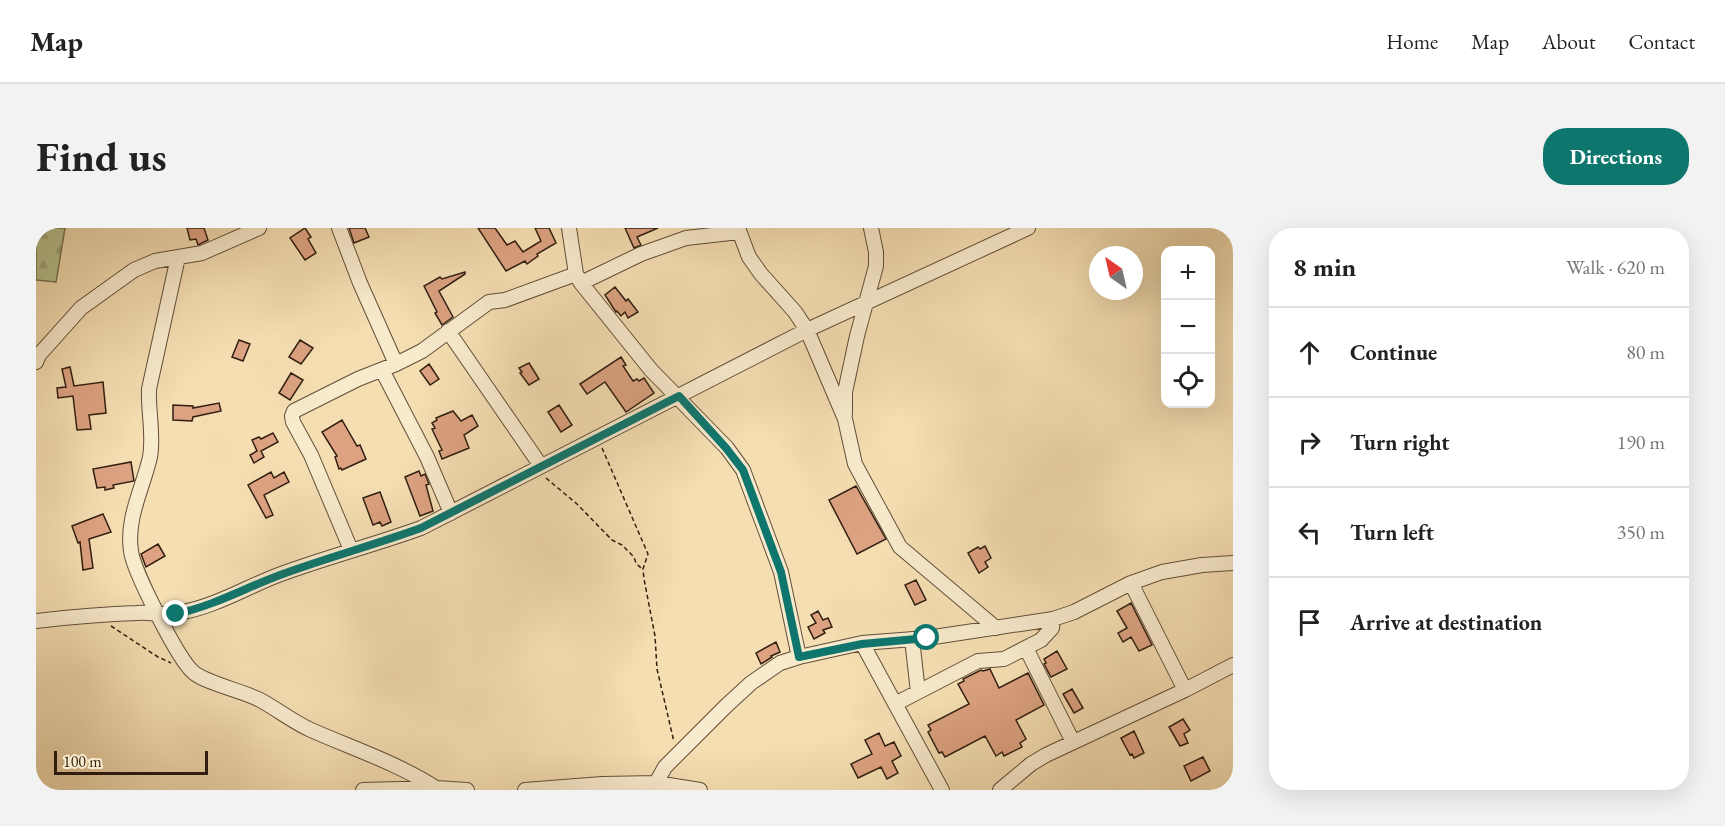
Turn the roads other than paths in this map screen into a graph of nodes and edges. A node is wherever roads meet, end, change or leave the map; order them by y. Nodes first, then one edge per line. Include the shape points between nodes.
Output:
1 (259, 228) edge
2 (339, 228) edge
3 (569, 228) edge
4 (871, 228) edge
5 (1028, 228) edge
6 (738, 230) edge
7 (235, 233) edge
8 (178, 257) junction
9 (578, 278) junction
10 (867, 301) junction
11 (807, 330) junction
12 (448, 331) junction
13 (36, 362) edge
14 (396, 364) junction
15 (382, 370) junction
16 (679, 396) junction
17 (845, 419) junction
18 (538, 467) junction
19 (451, 513) junction
20 (351, 550) junction
21 (1233, 563) edge
22 (1131, 583) junction
23 (159, 615) junction
24 (1053, 619) junction
25 (36, 621) edge
26 (996, 628) junction
27 (912, 639) junction
28 (862, 644) junction
29 (1026, 648) junction
30 (799, 657) junction
31 (1233, 665) edge
32 (1185, 690) junction
33 (918, 692) junction
34 (895, 704) junction
35 (1073, 742) junction
36 (653, 786) edge
37 (438, 789) edge
38 (363, 790) edge
39 (467, 790) edge
40 (525, 790) edge
41 (700, 790) edge
42 (942, 790) edge
43 (1000, 790) edge

1 - 7 street
2 - 14 street
3 - 9 street
4 - 10 street via 876,266
5 - 10 street
6 - 9 street via 686,238
6 - 11 street via 760,274
7 - 8 street via 202,253
8 - 13 street via 134,270 107,288 81,308
8 - 23 street via 149,389 150,459 131,527 131,551 137,572
9 - 12 street via 489,302
9 - 16 street via 651,370
10 - 11 street
10 - 17 street via 845,392
11 - 16 street
11 - 17 street
12 - 14 street
12 - 18 street
14 - 15 street
15 - 19 street
15 - 20 street via 294,411 292,416
16 - 18 street
16 - 30 street via 743,470 781,572
17 - 26 street via 855,464 900,547
18 - 19 street
19 - 20 street via 421,528
20 - 23 street via 265,580 223,600
21 - 22 street via 1202,564
22 - 24 street
22 - 32 street
23 - 25 street via 96,615
23 - 37 street via 193,673 260,700 308,729 410,772
24 - 26 street
24 - 29 street via 1047,635
26 - 27 street
27 - 28 street
27 - 33 street
28 - 30 street
28 - 34 street
29 - 33 street via 1004,659 978,661
29 - 35 street
30 - 36 street via 780,663 751,683 677,754
31 - 32 street
32 - 35 street
33 - 34 street
34 - 42 street
35 - 43 street via 1031,764
36 - 40 street via 602,784
36 - 41 street
37 - 38 street
37 - 39 street

